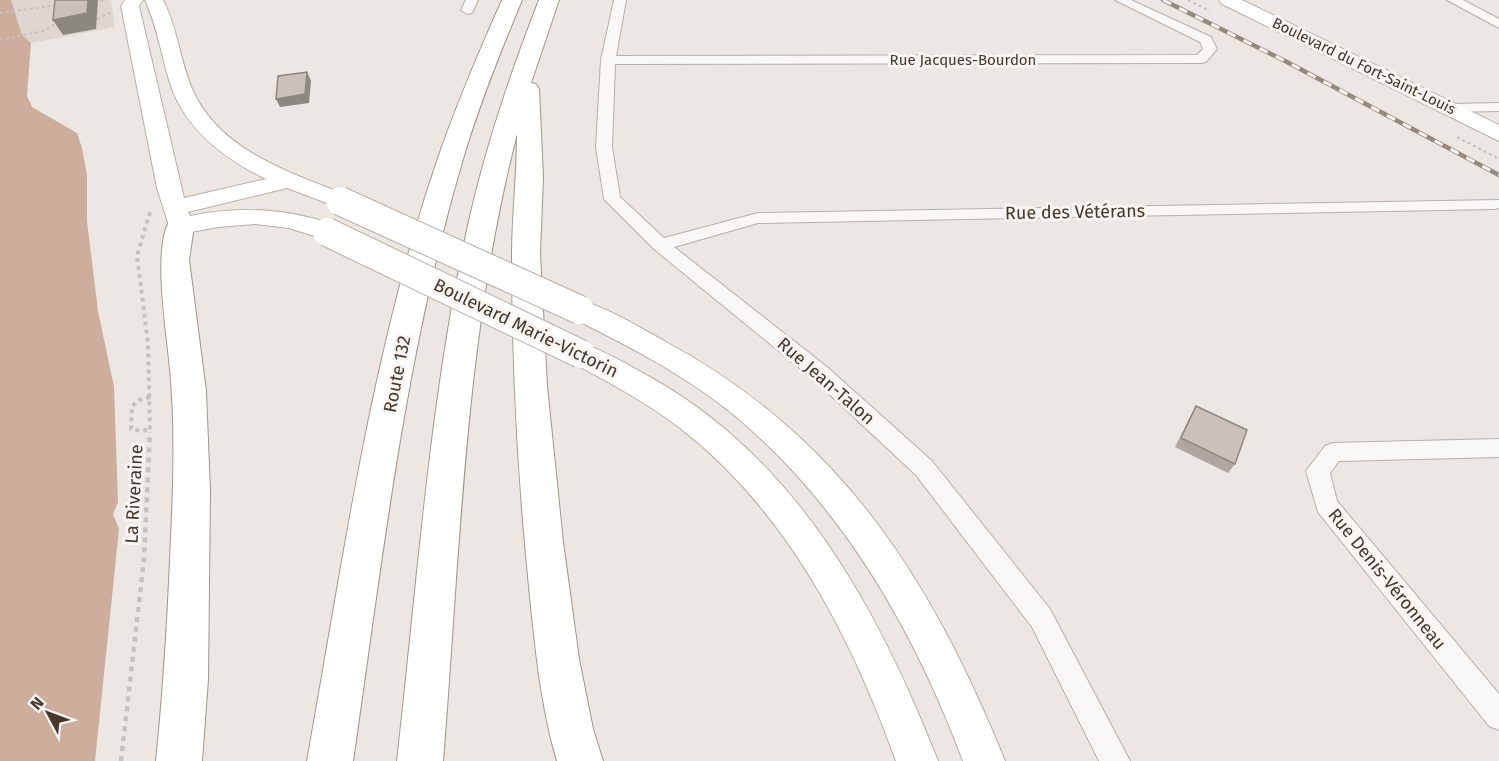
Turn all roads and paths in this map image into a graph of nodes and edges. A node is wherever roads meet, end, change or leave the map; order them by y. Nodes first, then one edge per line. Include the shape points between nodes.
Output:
1 (105, 0) edge
2 (134, 0) edge
3 (154, 0) edge
4 (512, 0) edge
5 (549, 0) edge
6 (620, 0) edge
7 (1121, 0) edge
8 (1228, 0) edge
9 (1453, 0) edge
10 (97, 2) junction
11 (87, 3) edge
12 (58, 5) edge
13 (0, 13) edge
14 (88, 21) edge
15 (56, 24) edge
16 (1499, 24) edge
17 (0, 40) edge
18 (527, 59) junction
19 (608, 60) junction
20 (1499, 107) edge
21 (1450, 108) junction
22 (1499, 134) edge
23 (291, 180) junction
24 (1494, 204) dead end
25 (168, 222) junction
26 (660, 245) junction
27 (150, 397) junction
28 (150, 429) junction
29 (1499, 448) edge
30 (1499, 716) edge
31 (121, 761) edge
32 (179, 761) edge
33 (330, 761) edge
34 (420, 761) edge
35 (580, 761) edge
36 (917, 761) edge
37 (984, 761) edge
38 (1115, 761) edge

1 - 10 path
2 - 25 street via 130,6 168,188
3 - 23 street, Boulevard Marie-Victorin via 184,94 198,118 228,148
4 - 33 highway, Route 132 via 460,129 416,284 386,431
5 - 18 highway
6 - 19 street, Rue Jean-Talon
7 - 19 street, Rue Jacques-Bourdon via 1206,40 1210,49 1202,59
8 - 21 street, Boulevard du Fort-Saint-Louis
9 - 16 street
10 - 11 path
10 - 14 path via 97,19
12 - 13 path
15 - 17 path via 43,32
18 - 34 highway via 491,188 469,308 449,465
18 - 35 highway via 530,386 558,659 570,729
19 - 26 street, Rue Jean-Talon via 604,147 612,198
20 - 21 street
21 - 22 street, Boulevard du Fort-Saint-Louis
23 - 25 street
23 - 37 street, Boulevard Marie-Victorin, bridge via 654,347 721,390 770,429 820,479 904,593 952,682
24 - 26 street, Rue des Vétérans via 758,218
25 - 27 path, La Riveraine via 144,237 137,256 147,325
25 - 32 highway via 189,391 192,492 186,679
25 - 36 street, Boulevard Marie-Victorin, bridge via 277,216 308,224 581,354 660,397 705,430 746,468 782,508 824,566 854,615 890,690
26 - 38 street, Rue Jean-Talon via 820,373 924,468 1041,618
27 - 28 path, La Riveraine
27 - 28 path via 132,406 131,429
28 - 31 path, La Riveraine via 144,566
29 - 30 street, Rue Denis-Véronneau via 1333,452 1318,471 1326,505

